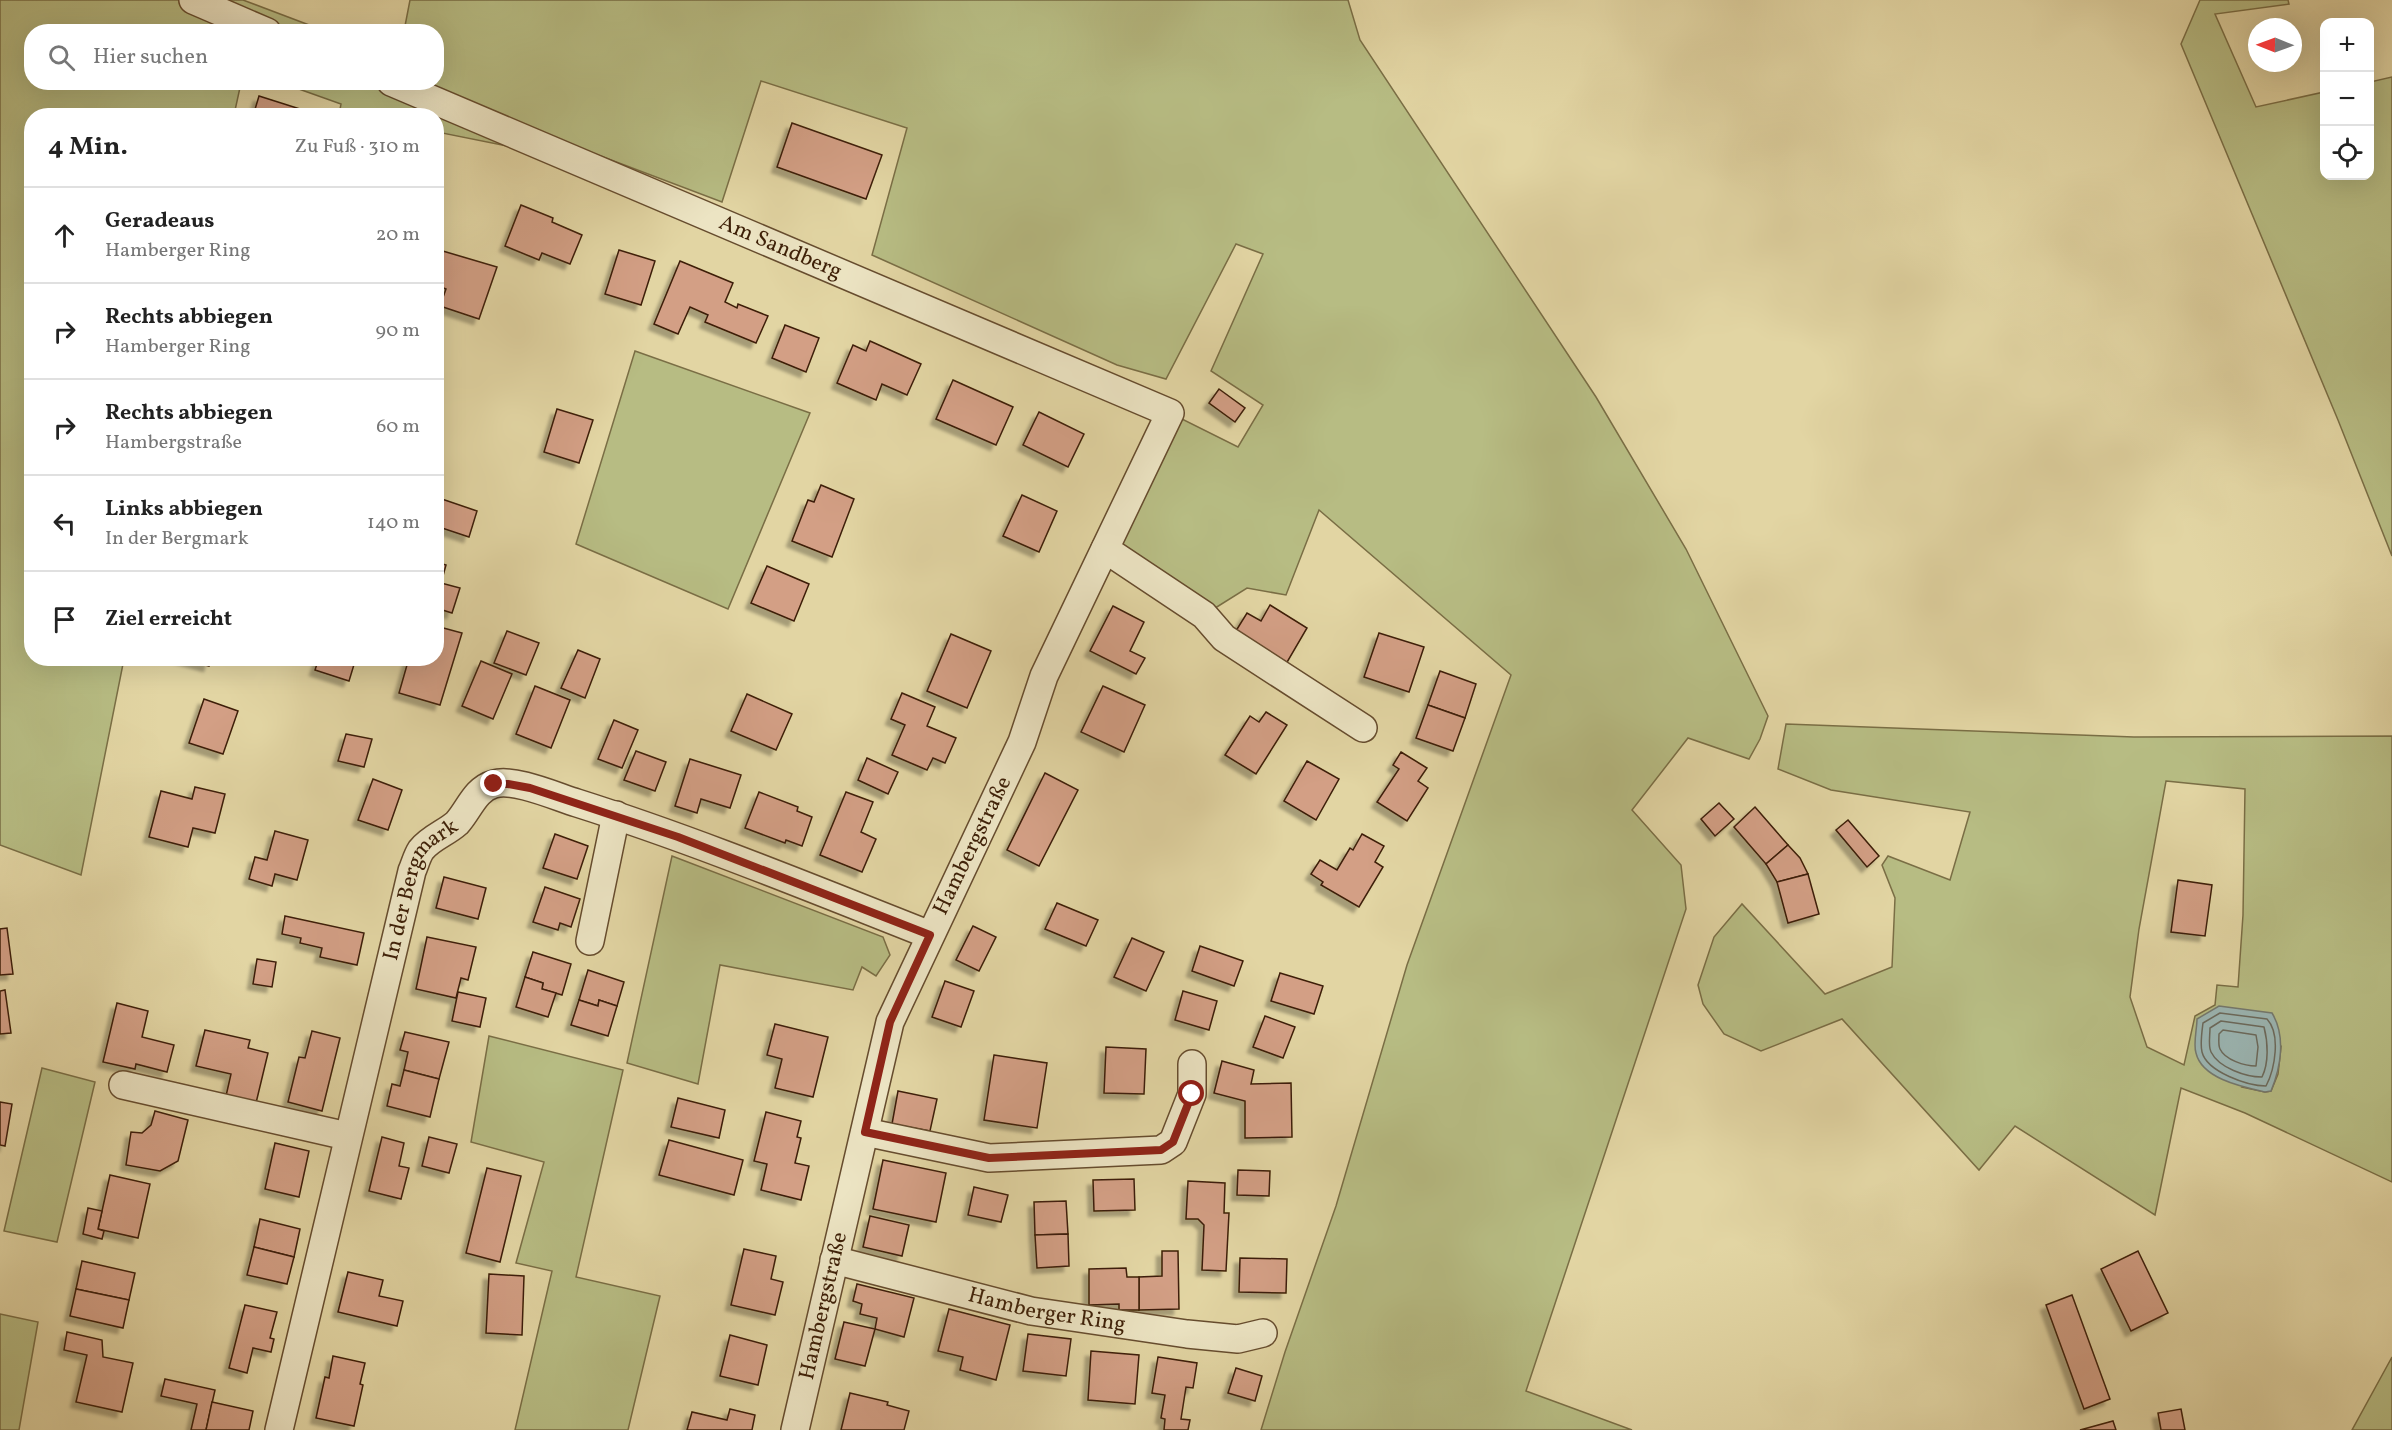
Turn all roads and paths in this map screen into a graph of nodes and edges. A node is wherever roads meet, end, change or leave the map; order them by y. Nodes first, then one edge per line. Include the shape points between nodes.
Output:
1 (193, 0) edge
2 (248, 24) edge
3 (410, 90) edge
4 (1170, 413) joint
5 (1105, 549) junction
6 (1363, 728) dead end
7 (616, 815) junction
8 (930, 935) junction
9 (590, 941) dead end
10 (1192, 1064) dead end
11 (123, 1085) dead end
12 (865, 1132) junction
13 (347, 1136) junction
14 (834, 1260) junction
15 (1263, 1334) dead end
16 (279, 1430) edge
17 (795, 1430) edge

1 - 2 street
3 - 4 street, Am Sandberg
4 - 5 street, Hambergstraße
5 - 6 street via 1204,615 1224,638
5 - 8 street, Hambergstraße via 1044,676 1023,742
7 - 8 street, In der Bergmark
7 - 9 street
7 - 13 street, In der Bergmark via 530,788 494,784 481,790 457,823 421,850 412,871
8 - 12 street, Hambergstraße via 890,1022
10 - 12 street via 1192,1094 1173,1142 1161,1150 989,1158
11 - 13 street
12 - 14 street, Hambergstraße
13 - 16 street, In der Bergmark
14 - 15 street, Hamberger Ring via 1031,1311 1238,1339
14 - 17 street, Hambergstraße

